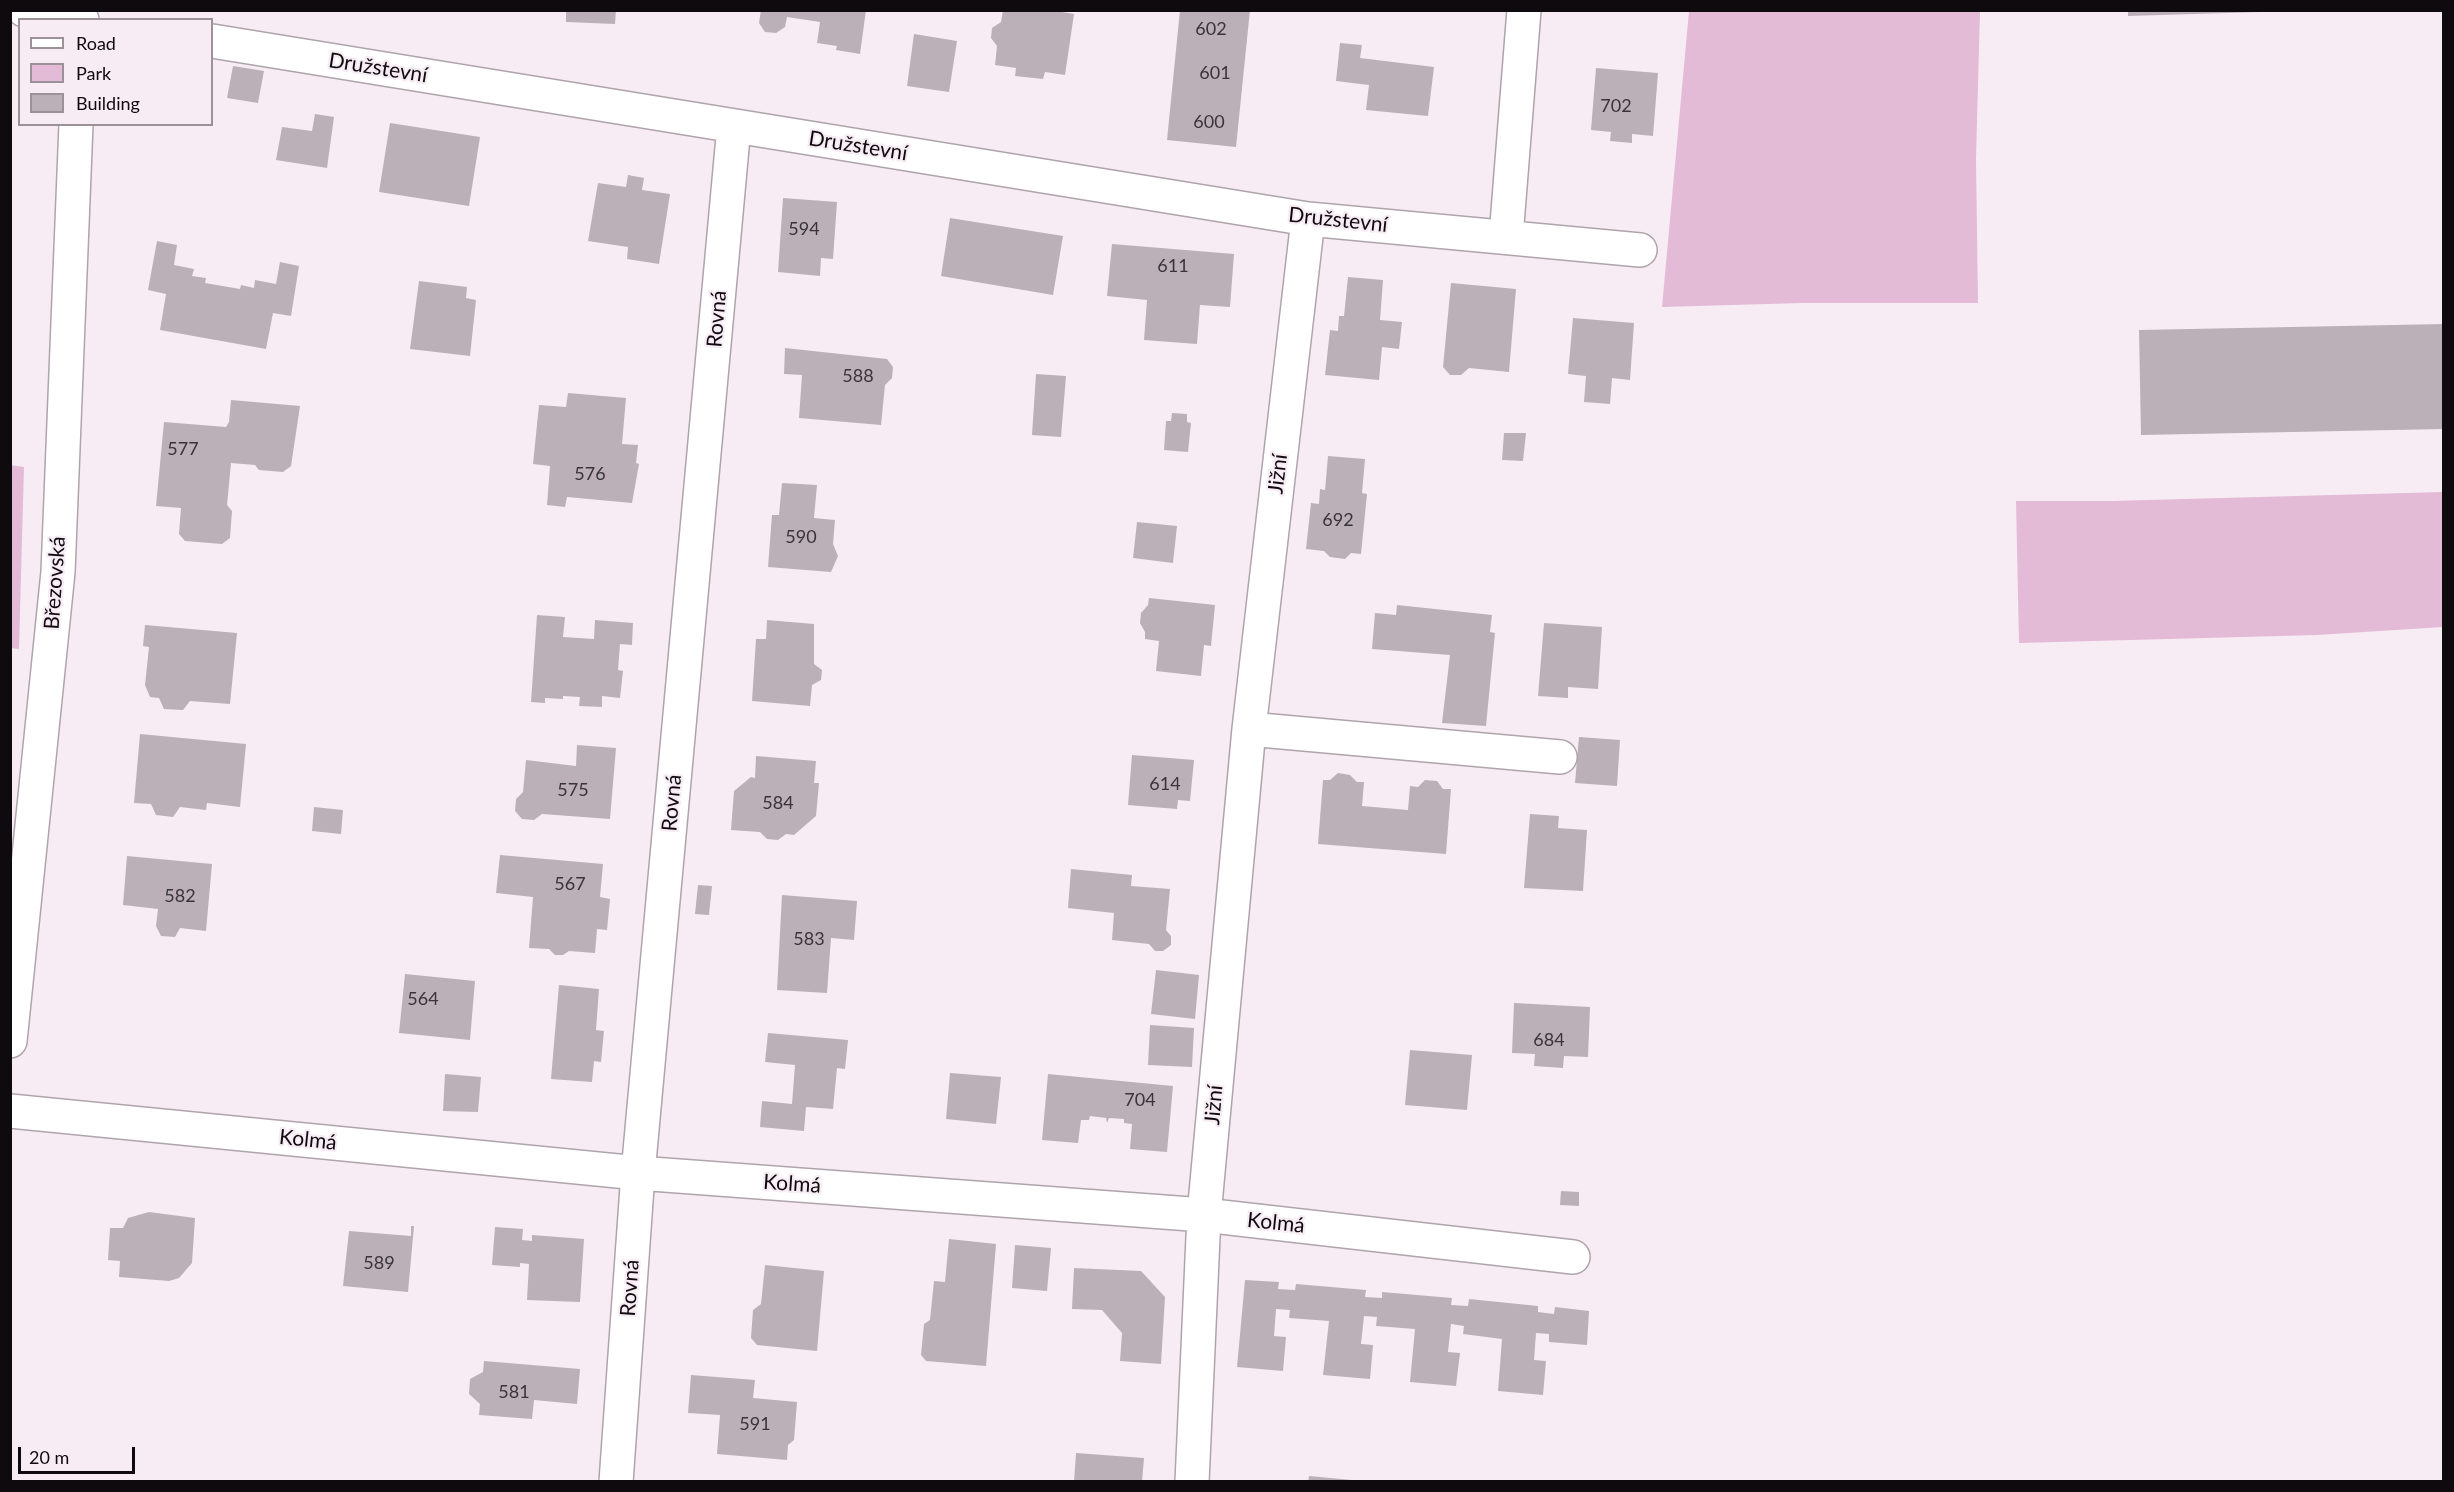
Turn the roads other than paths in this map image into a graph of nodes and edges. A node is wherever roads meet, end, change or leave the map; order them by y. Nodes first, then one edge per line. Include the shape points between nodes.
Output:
1 (24, 10) edge
2 (1524, 10) edge
3 (75, 18) edge
4 (213, 41) edge
5 (76, 126) edge
6 (734, 126) junction
7 (1308, 219) junction
8 (1506, 237) junction
9 (1641, 250) dead end
10 (1249, 729) junction
11 (1560, 757) dead end
12 (10, 1041) edge
13 (10, 1111) edge
14 (638, 1173) junction
15 (1204, 1215) junction
16 (1573, 1257) dead end
17 (616, 1482) edge
18 (1192, 1482) edge

1 - 3 street
2 - 8 street
4 - 6 street, Družstevní
5 - 12 street, Březovská via 58,572
6 - 7 street, Družstevní
6 - 14 street, Rovná
7 - 8 street, Družstevní
7 - 10 street, Jižní
8 - 9 street, Družstevní
10 - 11 street
10 - 15 street, Jižní
13 - 14 street, Kolmá
14 - 15 street, Kolmá
14 - 17 street, Rovná
15 - 16 street, Kolmá
15 - 18 street, Jižní

